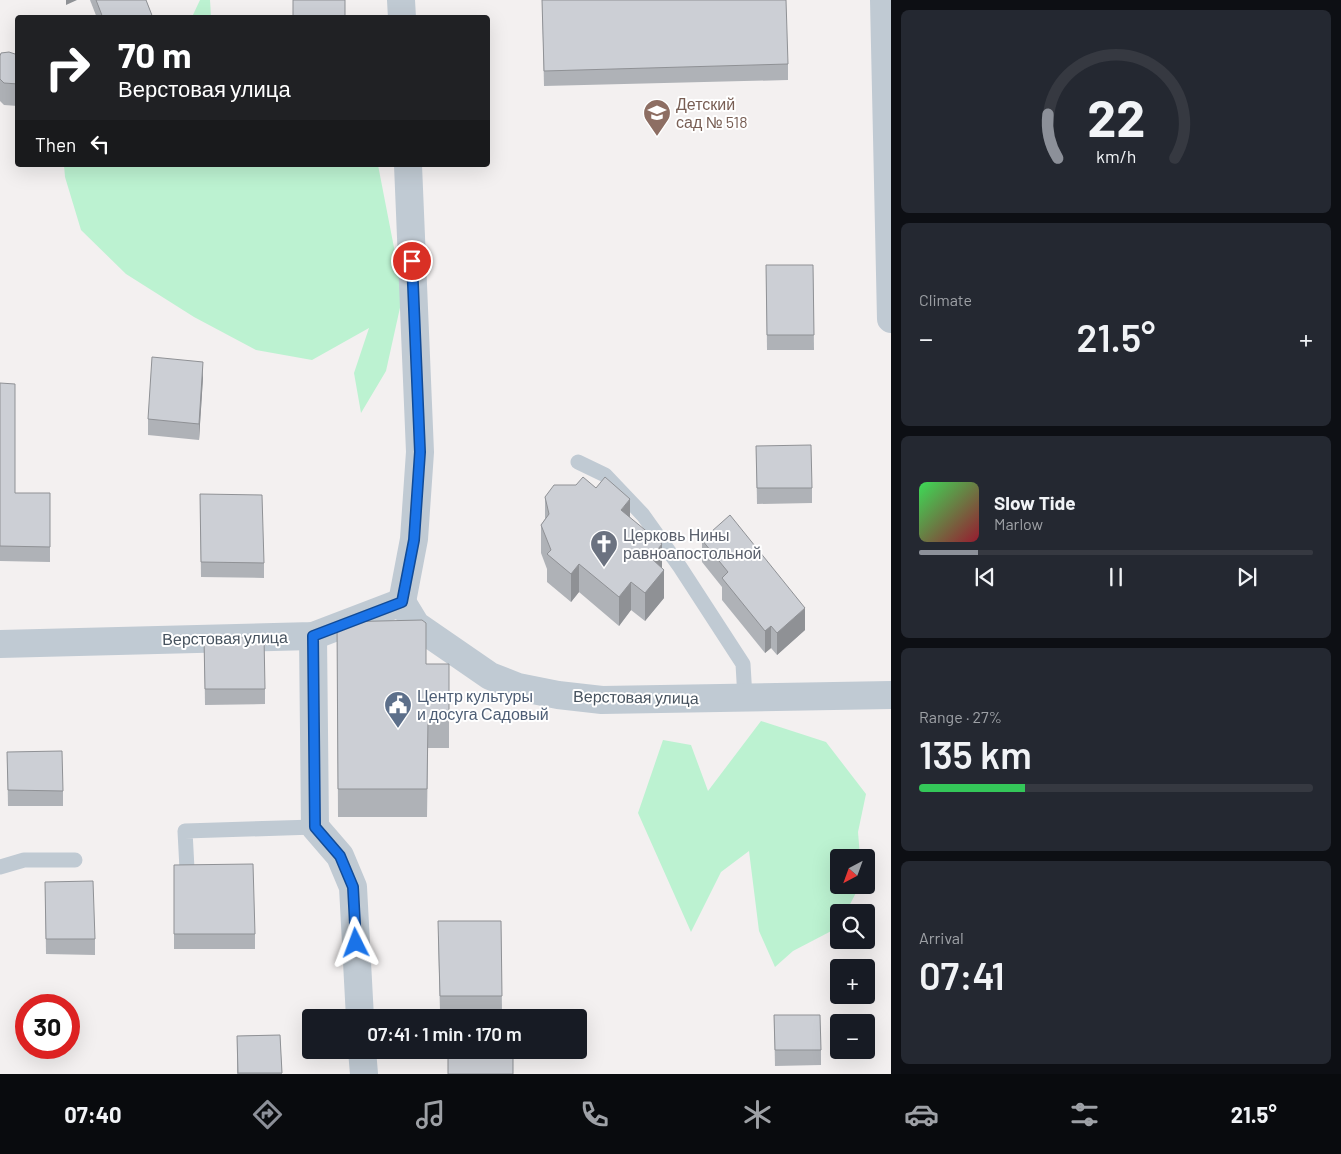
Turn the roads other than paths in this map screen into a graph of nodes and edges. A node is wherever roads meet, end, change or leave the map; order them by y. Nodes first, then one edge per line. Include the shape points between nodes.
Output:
1 (401, 0) edge
2 (884, 0) edge
3 (402, 15) edge
4 (889, 165) edge
5 (408, 167) edge
6 (891, 319) edge
7 (578, 462) dead end
8 (402, 602) junction
9 (313, 636) junction
10 (0, 644) edge
11 (891, 695) edge
12 (745, 698) junction
13 (315, 827) junction
14 (76, 860) dead end
15 (0, 868) edge
16 (187, 869) edge
17 (360, 1009) edge
18 (363, 1059) edge
19 (364, 1074) edge

1 - 3 street
2 - 4 street
4 - 6 street
5 - 8 street via 420,452 414,540
7 - 12 lane via 606,475 643,515 680,567 743,664
8 - 9 street, Верстовая улица
8 - 12 street, Верстовая улица via 416,625 476,667 518,687 602,700
9 - 10 street, Верстовая улица
9 - 13 street
11 - 12 street, Верстовая улица
13 - 16 lane via 185,831
13 - 17 street via 340,856 353,887
14 - 15 lane via 24,860
18 - 19 street

